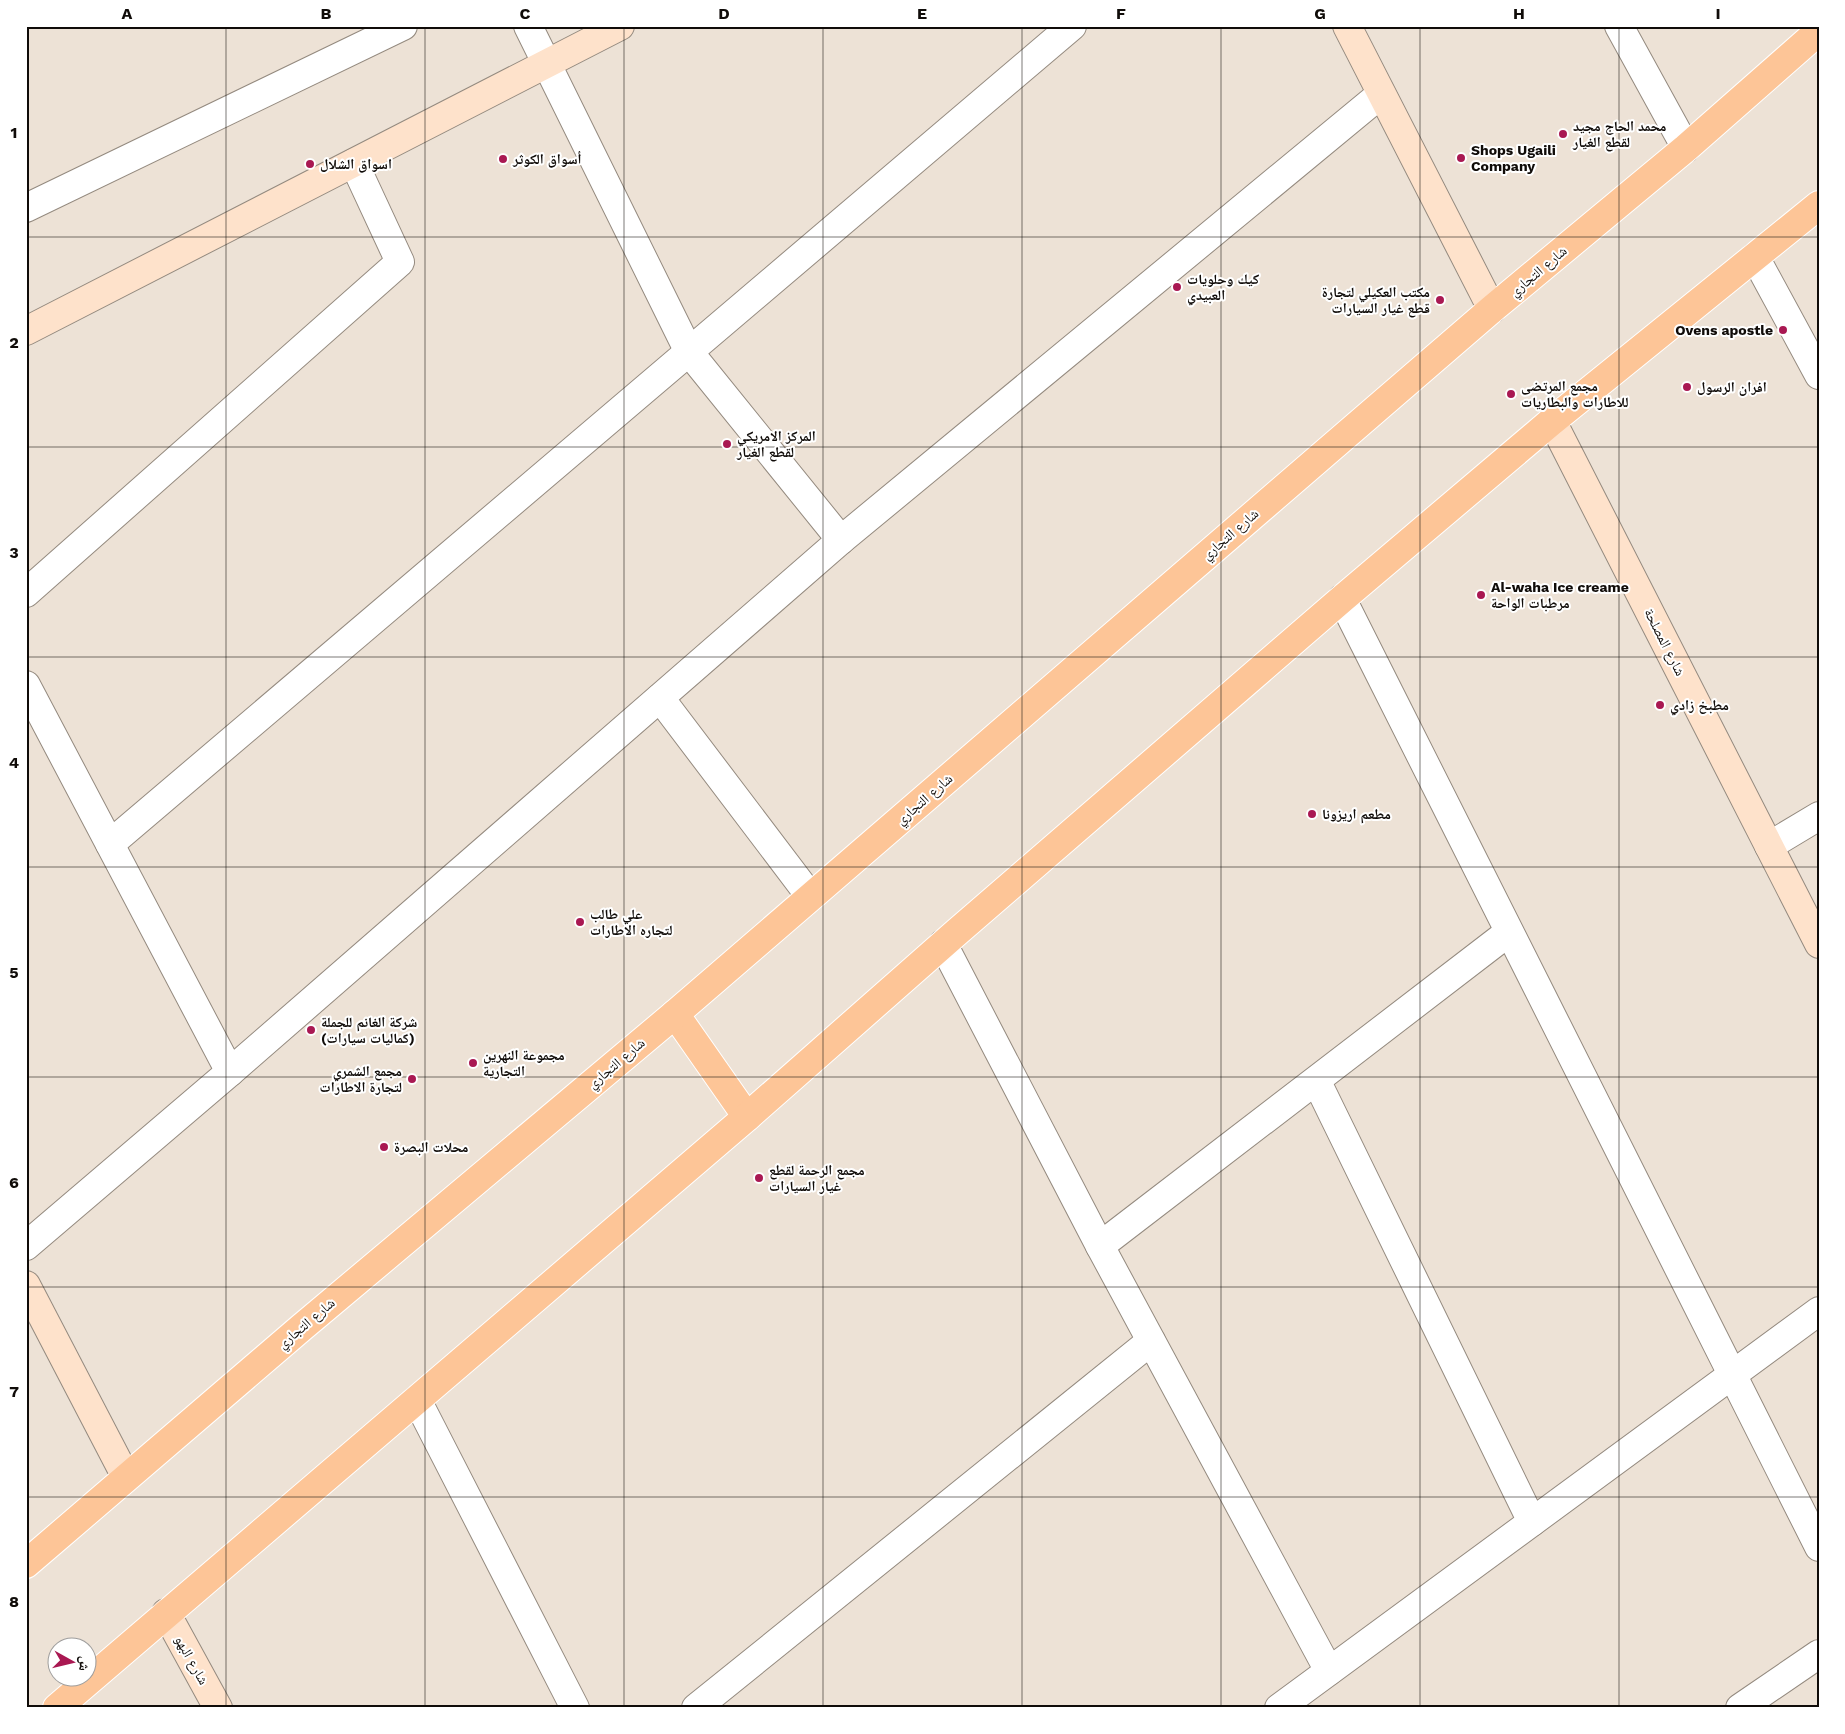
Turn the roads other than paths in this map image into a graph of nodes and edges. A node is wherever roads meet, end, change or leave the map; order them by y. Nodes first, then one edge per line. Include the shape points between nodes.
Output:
1 (403, 26) edge
2 (528, 26) edge
3 (620, 26) edge
4 (1072, 26) edge
5 (1347, 26) edge
6 (1620, 26) edge
7 (1819, 31) edge
8 (546, 64) junction
9 (1381, 94) junction
10 (1686, 148) junction
11 (354, 163) junction
12 (1819, 205) edge
13 (26, 208) edge
14 (1755, 257) junction
15 (1492, 309) junction
16 (26, 331) edge
17 (688, 352) junction
18 (1819, 375) edge
19 (1552, 421) junction
20 (841, 540) junction
21 (26, 593) edge
22 (1342, 599) junction
23 (26, 685) edge
24 (660, 698) junction
25 (1819, 816) edge
26 (110, 844) junction
27 (1768, 846) junction
28 (810, 896) junction
29 (1509, 932) junction
30 (943, 944) junction
31 (1819, 944) edge
32 (675, 1014) junction
33 (230, 1072) junction
34 (1317, 1082) junction
35 (747, 1117) junction
36 (26, 1246) edge
37 (1100, 1246) junction
38 (26, 1285) edge
39 (1819, 1311) edge
40 (1151, 1341) junction
41 (1732, 1374) junction
42 (417, 1400) junction
43 (126, 1477) junction
44 (1532, 1522) junction
45 (1819, 1547) edge
46 (26, 1564) edge
47 (166, 1613) junction
48 (1819, 1654) edge
49 (1329, 1671) junction
50 (57, 1708) edge
51 (218, 1708) edge
52 (575, 1708) edge
53 (696, 1708) edge
54 (1279, 1708) edge
55 (1740, 1708) edge

1 - 13 street
2 - 8 street
3 - 8 street
4 - 17 street
5 - 9 street
6 - 10 street
7 - 10 main road, شارع التجاري
8 - 11 street
8 - 17 street
9 - 15 street
9 - 20 street
10 - 15 main road, شارع التجاري
11 - 16 street
11 - 21 street via 400,262
12 - 14 main road
14 - 18 street
14 - 19 main road
15 - 28 main road, شارع التجاري
17 - 20 street
17 - 26 street
19 - 22 main road
19 - 27 street, شارع المصلحة
20 - 24 street
22 - 29 street
22 - 30 main road
23 - 26 street
24 - 28 street
24 - 33 street
25 - 27 street
26 - 33 street
27 - 31 street, شارع المصلحة
28 - 32 main road, شارع التجاري
29 - 34 street
29 - 41 street
30 - 35 main road
30 - 37 street
32 - 35 main road
32 - 43 main road, شارع التجاري
33 - 36 street
34 - 37 street
34 - 44 street
35 - 42 main road
37 - 40 street
38 - 43 street
39 - 41 street
40 - 49 street
40 - 53 street
41 - 44 street
41 - 45 street
42 - 47 main road
42 - 52 street
43 - 46 main road, شارع التجاري
44 - 49 street
47 - 50 main road
47 - 51 street, شارع البهو
48 - 55 street
49 - 54 street

